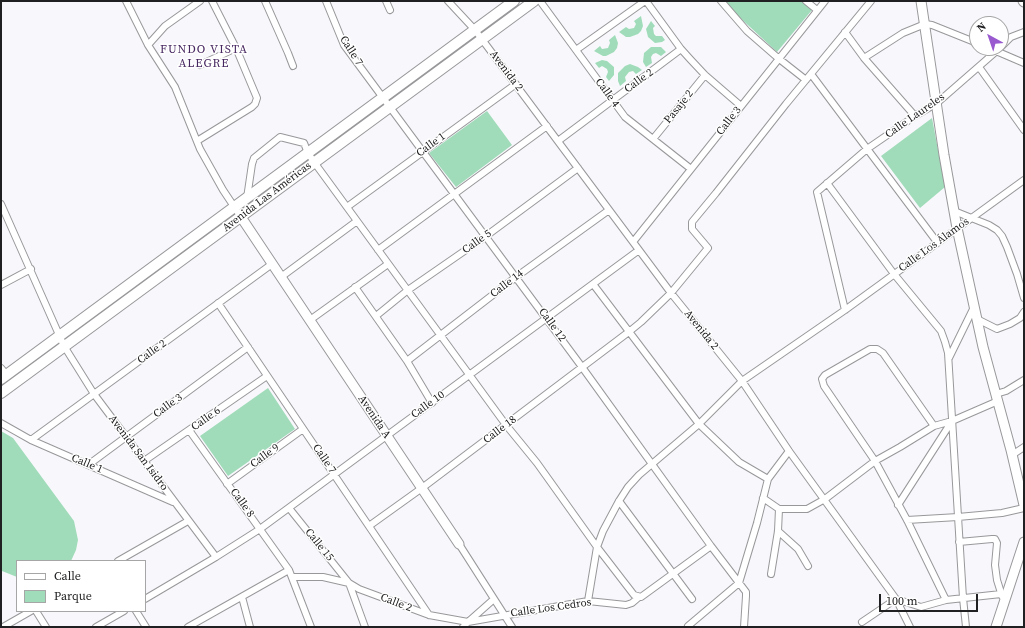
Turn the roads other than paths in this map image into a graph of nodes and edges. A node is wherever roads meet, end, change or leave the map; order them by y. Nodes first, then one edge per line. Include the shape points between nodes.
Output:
1 (126, 1) edge
2 (200, 1) edge
3 (212, 1) edge
4 (265, 1) edge
5 (326, 1) edge
6 (386, 1) edge
7 (448, 1) edge
8 (534, 1) edge
9 (540, 1) edge
10 (646, 1) edge
11 (721, 1) edge
12 (806, 1) edge
13 (825, 1) edge
14 (871, 1) edge
15 (921, 1) edge
16 (512, 2) edge
17 (390, 10) dead end
18 (817, 10) junction
19 (925, 24) junction
20 (475, 30) junction
21 (845, 32) junction
22 (1024, 32) edge
23 (482, 39) junction
24 (1009, 39) edge
25 (969, 40) edge
26 (148, 45) junction
27 (236, 48) junction
28 (681, 49) junction
29 (576, 50) junction
30 (1009, 54) edge
31 (992, 56) edge
32 (778, 58) junction
33 (864, 58) junction
34 (1024, 63) edge
35 (200, 65) dead end
36 (293, 66) dead end
37 (979, 67) junction
38 (705, 74) junction
39 (811, 74) junction
40 (806, 80) junction
41 (516, 84) junction
42 (384, 97) junction
43 (612, 100) junction
44 (937, 103) junction
45 (391, 106) junction
46 (741, 106) junction
47 (367, 109) junction
48 (915, 116) junction
49 (374, 118) junction
50 (547, 126) junction
51 (1024, 130) edge
52 (332, 135) junction
53 (653, 139) junction
54 (197, 140) junction
55 (558, 140) junction
56 (339, 144) junction
57 (867, 150) junction
58 (423, 151) junction
59 (308, 153) junction
60 (314, 162) junction
61 (578, 168) junction
62 (691, 169) junction
63 (1024, 180) edge
64 (827, 182) junction
65 (455, 194) junction
66 (247, 198) junction
67 (1, 204) edge
68 (347, 206) junction
69 (234, 207) junction
70 (609, 210) junction
71 (954, 211) junction
72 (241, 217) junction
73 (971, 218) junction
74 (357, 221) junction
75 (957, 228) junction
76 (486, 236) junction
77 (633, 242) junction
78 (938, 242) junction
79 (378, 250) junction
80 (639, 250) junction
81 (272, 264) junction
82 (388, 264) junction
83 (31, 269) junction
84 (894, 274) junction
85 (281, 277) junction
86 (516, 277) junction
87 (593, 284) junction
88 (1, 285) edge
89 (356, 287) junction
90 (408, 290) junction
91 (671, 293) junction
92 (1024, 298) edge
93 (218, 303) junction
94 (974, 306) junction
95 (844, 310) junction
96 (1024, 312) edge
97 (376, 316) junction
98 (547, 318) junction
99 (977, 319) junction
100 (310, 320) junction
101 (630, 331) junction
102 (441, 335) junction
103 (59, 336) junction
104 (64, 346) junction
105 (248, 347) junction
106 (948, 360) junction
107 (407, 361) junction
108 (582, 367) junction
109 (3, 374) edge
110 (470, 375) junction
111 (268, 376) junction
112 (1024, 380) edge
113 (742, 382) junction
114 (1, 393) edge
115 (94, 394) junction
116 (997, 398) junction
117 (432, 403) junction
118 (952, 421) junction
119 (1, 423) edge
120 (699, 424) junction
121 (506, 425) junction
122 (934, 426) junction
123 (303, 429) junction
124 (189, 430) junction
125 (387, 436) junction
126 (126, 437) junction
127 (31, 440) junction
128 (1024, 448) edge
129 (789, 451) junction
130 (1012, 452) junction
131 (875, 460) junction
132 (144, 462) junction
133 (652, 464) junction
134 (88, 465) junction
135 (334, 475) junction
136 (768, 479) junction
137 (228, 484) junction
138 (422, 488) junction
139 (763, 498) junction
140 (825, 499) junction
141 (619, 501) junction
142 (175, 502) junction
143 (898, 505) junction
144 (1024, 505) edge
145 (289, 508) junction
146 (780, 508) junction
147 (1024, 508) edge
148 (958, 517) junction
149 (907, 520) junction
150 (188, 521) junction
151 (369, 526) junction
152 (260, 529) junction
153 (778, 531) junction
154 (959, 542) junction
155 (1024, 542) edge
156 (459, 544) joint
157 (711, 546) junction
158 (598, 547) junction
159 (216, 558) junction
160 (120, 560) edge
161 (808, 566) dead end
162 (289, 570) junction
163 (673, 573) junction
164 (771, 574) dead end
165 (292, 577) junction
166 (349, 583) junction
167 (739, 583) junction
168 (1001, 594) junction
169 (242, 597) junction
170 (639, 597) junction
171 (146, 598) edge
172 (963, 598) junction
173 (494, 599) junction
174 (692, 599) dead end
175 (896, 599) junction
176 (946, 600) junction
177 (588, 601) junction
178 (1004, 604) junction
179 (29, 612) edge
180 (37, 612) edge
181 (122, 612) edge
182 (137, 612) edge
183 (429, 615) junction
184 (504, 615) junction
185 (468, 622) junction
186 (862, 622) dead end
187 (3, 627) edge
188 (46, 627) edge
189 (96, 627) edge
190 (146, 627) edge
191 (188, 627) edge
192 (250, 627) edge
193 (311, 627) edge
194 (364, 627) edge
195 (463, 627) edge
196 (512, 627) edge
197 (688, 627) edge
198 (744, 627) edge
199 (910, 627) edge
200 (966, 627) edge
201 (995, 627) edge

1 - 26 street, Avenida A
2 - 26 street via 165,26
3 - 27 street
4 - 36 street
5 - 42 street, Calle 7 via 344,45
6 - 17 street
7 - 20 street, Avenida 2
8 - 23 main road, Avenida Las Américas
9 - 29 street, Calle 4
10 - 28 street
10 - 29 street
11 - 32 street via 747,31
12 - 18 street
13 - 18 street, Calle 3
14 - 21 street
15 - 19 street
16 - 20 main road, Avenida Las Américas
18 - 32 street, Calle 3
19 - 25 street
19 - 33 street via 903,32
19 - 44 street
20 - 23 street, Avenida 2
20 - 42 main road, Avenida Las Américas
21 - 33 street
21 - 39 street
22 - 24 street, Calle Laureles
23 - 41 street, Avenida 2
23 - 45 main road, Avenida Las Américas
26 - 54 street, Avenida A via 175,87
27 - 35 street
27 - 54 street via 256,93 255,104
28 - 38 street
28 - 43 street, Calle 2
29 - 43 street, Calle 4
30 - 34 street
31 - 37 street, Calle Laureles
32 - 40 street
32 - 46 street, Calle 3
33 - 48 street
37 - 44 street, Calle Laureles
37 - 51 street
38 - 46 street
38 - 53 street, Pasaje 2
39 - 40 street
39 - 57 street
40 - 91 street, Calle 18 via 692,222 692,229 708,248
41 - 50 street, Avenida 2
41 - 58 street, Calle 1
42 - 45 street, Calle 7
42 - 47 main road, Avenida Las Américas
43 - 53 street, Calle 4 via 625,117
43 - 55 street, Calle 2
44 - 48 street, Calle Laureles
44 - 71 street
45 - 49 main road, Avenida Las Américas
45 - 58 street, Calle 12
46 - 62 street, Calle 3
47 - 49 main road
47 - 52 main road, Avenida Las Américas
48 - 57 street, Calle Laureles
49 - 56 main road, Avenida Las Américas
50 - 55 street, Avenida 2
50 - 65 street
52 - 56 main road
52 - 59 main road, Avenida Las Américas
53 - 62 street, Calle 4
54 - 69 street, Avenida A
55 - 61 street, Avenida 2
56 - 60 main road, Avenida Las Américas
57 - 64 street, Calle Laureles
57 - 78 street
58 - 65 street, Calle 12
58 - 68 street, Calle 1
59 - 60 street
59 - 66 main road, Avenida Las Américas
59 - 66 street via 304,143 278,138 252,161
60 - 68 street
60 - 72 main road, Avenida Las Américas
61 - 70 street, Avenida 2
61 - 76 street, Calle 5
62 - 77 street, Calle 3
63 - 73 street, Calle Los Álamos
64 - 84 street
64 - 95 street via 817,192
65 - 76 street, Calle 12
65 - 79 street
66 - 69 main road, Avenida Las Américas
67 - 83 street
68 - 74 street
69 - 72 street, Avenida A
69 - 103 main road, Avenida Las Américas
70 - 77 street, Avenida 2
70 - 86 street, Calle 14
71 - 73 street
71 - 75 street
72 - 81 street, Avenida A
72 - 104 main road, Avenida Las Américas
73 - 75 street, Calle Los Álamos
73 - 92 street via 989,225 1002,236
74 - 79 street
74 - 85 street
75 - 78 street, Calle Los Álamos
75 - 94 street
76 - 86 street, Calle 12
76 - 90 street, Calle 5
77 - 80 street, Avenida 2
78 - 84 street, Calle Los Álamos
79 - 82 street
80 - 87 street, Calle 10
80 - 91 street, Avenida 2
81 - 85 street, Avenida A
81 - 93 street, Calle 2
82 - 89 street
82 - 90 street
83 - 88 street
83 - 103 street
84 - 95 street, Calle Los Álamos
84 - 106 street via 941,331
85 - 100 street, Avenida A
86 - 98 street, Calle 12
86 - 102 street, Calle 14
87 - 98 street, Calle 10
87 - 101 street
89 - 97 street
89 - 100 street
90 - 97 street, Calle 5
90 - 102 street
91 - 101 street, Calle 18
91 - 113 street, Avenida 2
93 - 105 street, Calle 7
93 - 115 street, Calle 2
94 - 99 street
94 - 106 street
95 - 113 street, Calle Los Álamos
96 - 99 street via 1020,318 997,329
97 - 107 street
98 - 108 street, Calle 12
98 - 110 street, Calle 10
99 - 116 street
100 - 125 street, Avenida A
101 - 108 street, Calle 18
101 - 120 street
102 - 107 street, Calle 14
102 - 110 street
103 - 104 street, Avenida San Isidro
103 - 109 main road, Avenida Las Américas
104 - 114 main road, Avenida Las Américas
104 - 115 street, Avenida San Isidro
105 - 111 street, Calle 7
105 - 126 street, Calle 3
106 - 118 street
107 - 117 street
108 - 121 street, Calle 18
108 - 133 street, Calle 12
110 - 117 street, Calle 10
110 - 121 street
111 - 123 street, Calle 7
111 - 124 street, Calle 6
112 - 116 street
113 - 120 street, Calle Los Álamos
113 - 129 street, Avenida 2
115 - 126 street, Avenida San Isidro
115 - 127 street, Calle 2
116 - 118 street
116 - 130 street
117 - 125 street, Calle 10
118 - 122 street
118 - 143 street
118 - 148 street
119 - 127 street, Calle 1
120 - 133 street, Calle Los Álamos
120 - 136 street via 739,462
121 - 138 street, Calle 18
121 - 158 street
122 - 131 street via 900,448
122 - 131 street via 883,352 877,349 870,349 824,375 824,386
123 - 135 street, Calle 7
123 - 137 street, Calle 9
124 - 132 street, Calle 6
124 - 137 street, Calle 8
125 - 135 street, Calle 10
125 - 138 street, Avenida A
126 - 132 street, Avenida San Isidro
126 - 134 street, Calle 3
127 - 134 street, Calle 1
128 - 130 street
129 - 136 street
129 - 140 street, Avenida 2
130 - 144 street
131 - 140 street
131 - 143 street
132 - 142 street, Avenida San Isidro
133 - 141 street, Calle Los Álamos via 633,481
133 - 157 street, Calle 12
134 - 142 street, Calle 1
135 - 145 street, Calle 10
135 - 151 street, Calle 7
136 - 139 street
137 - 152 street, Calle 8
138 - 151 street, Calle 18
138 - 156 street, Avenida A
139 - 146 street
139 - 167 street
140 - 146 street via 807,509
140 - 175 street, Avenida 2
141 - 158 street, Calle Los Álamos
141 - 163 street
142 - 150 street, Avenida San Isidro
143 - 149 street
145 - 152 street, Calle 10
145 - 166 street, Calle 15
146 - 153 street
147 - 148 street
148 - 149 street
148 - 154 street
149 - 176 street
150 - 159 street, Avenida San Isidro
150 - 160 street
151 - 183 street, Calle 7
152 - 159 street, Calle 10
152 - 162 street, Calle 8
153 - 161 street via 798,549
153 - 164 street
154 - 168 street via 995,540 995,565
154 - 172 street
155 - 178 street
156 - 173 street, Avenida A
157 - 163 street, Calle Los Cedros
157 - 167 street, Calle 12
158 - 170 street via 632,593
158 - 177 street, Calle Los Álamos
159 - 171 street, Calle 10
162 - 165 street, Calle 8
162 - 169 street
163 - 170 street, Calle Los Cedros
163 - 174 street
165 - 166 street, Calle 2 via 323,577
165 - 193 street, Calle 8
166 - 183 street, Calle 2
166 - 194 street
167 - 197 street
167 - 198 street, Calle 12 via 746,596
168 - 172 street
168 - 178 street
169 - 191 street
169 - 192 street
170 - 177 street, Calle Los Cedros via 626,605
172 - 176 street
172 - 200 street
173 - 184 street, Avenida A
173 - 185 street
175 - 176 street via 921,607
175 - 186 street
175 - 199 street, Avenida 2
177 - 184 street, Calle Los Cedros
178 - 201 street
179 - 187 street
180 - 188 street
181 - 189 street
182 - 190 street
183 - 185 street, Calle 2
184 - 185 street, Calle Los Cedros
184 - 196 street, Avenida A
185 - 195 street

